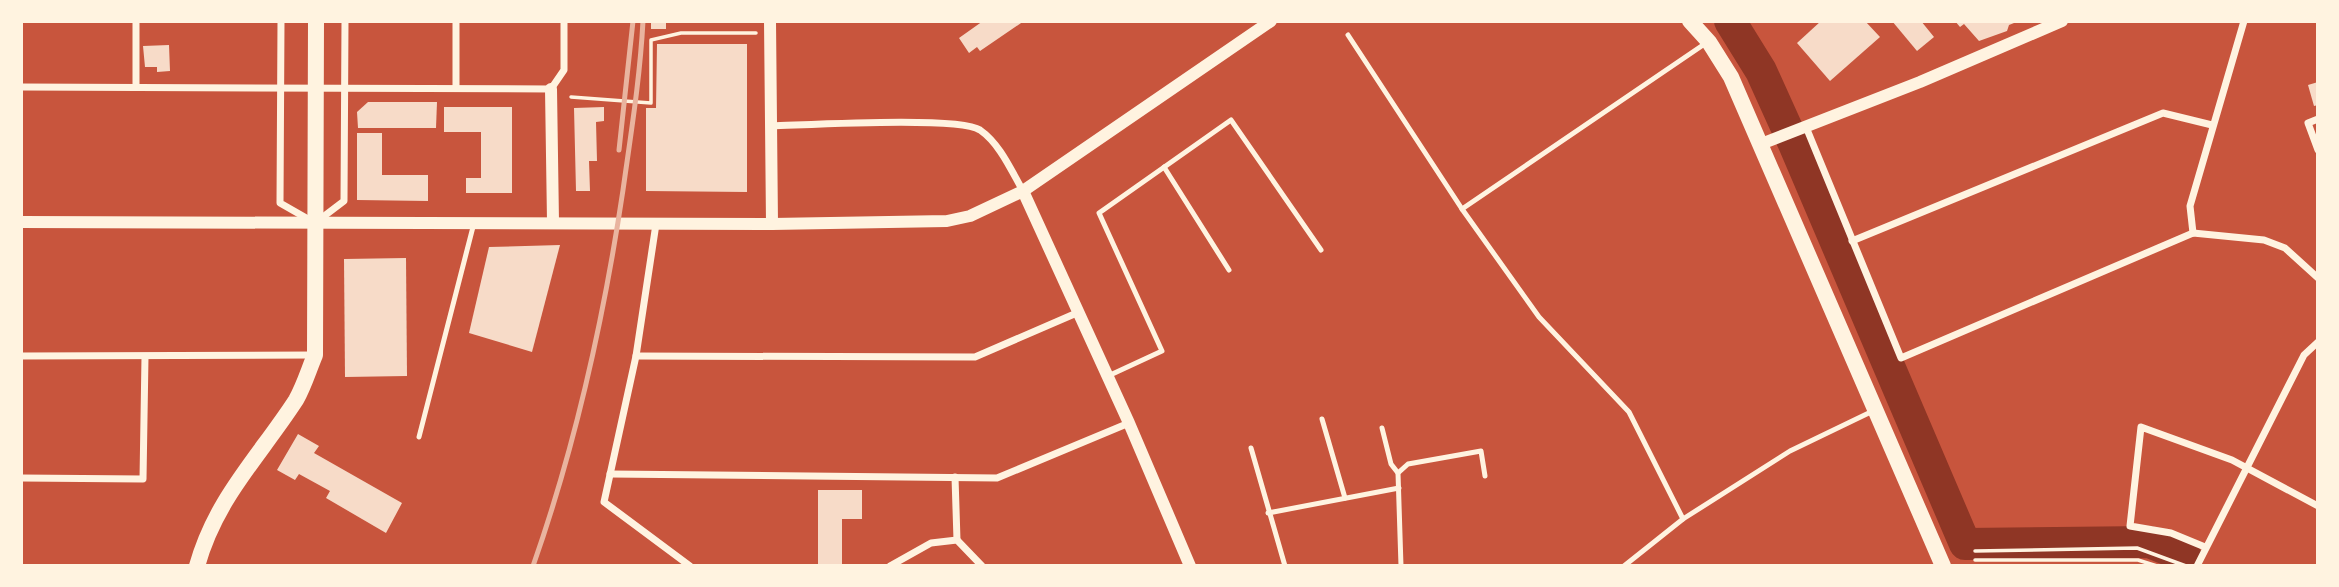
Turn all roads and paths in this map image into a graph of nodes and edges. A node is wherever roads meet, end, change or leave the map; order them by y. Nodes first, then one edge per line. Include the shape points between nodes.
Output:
1 (136, 21) edge
2 (281, 21) edge
3 (316, 21) edge
4 (345, 21) edge
5 (456, 21) edge
6 (564, 21) edge
7 (770, 21) edge
8 (1271, 21) edge
9 (1690, 21) edge
10 (2062, 21) edge
11 (2244, 21) edge
12 (756, 33) dead end
13 (1348, 35) dead end
14 (1709, 41) junction
15 (456, 86) junction
16 (21, 87) edge
17 (136, 87) junction
18 (281, 87) junction
19 (316, 87) junction
20 (344, 87) junction
21 (551, 89) junction
22 (571, 97) dead end
23 (2318, 119) edge
24 (2212, 125) junction
25 (772, 126) junction
26 (1806, 127) junction
27 (1768, 141) junction
28 (2318, 150) edge
29 (1164, 167) junction
30 (1023, 191) junction
31 (1462, 209) junction
32 (21, 222) edge
33 (475, 222) junction
34 (553, 222) junction
35 (315, 223) junction
36 (656, 224) junction
37 (772, 224) junction
38 (2193, 233) junction
39 (1852, 241) junction
40 (1321, 250) dead end
41 (1229, 270) dead end
42 (2318, 278) edge
43 (1079, 312) junction
44 (2318, 342) edge
45 (315, 355) junction
46 (21, 356) edge
47 (636, 356) junction
48 (145, 357) junction
49 (1108, 376) junction
50 (1875, 410) junction
51 (1322, 419) dead end
52 (1129, 423) junction
53 (1382, 428) dead end
54 (419, 437) dead end
55 (1251, 448) dead end
56 (2246, 469) junction
57 (1398, 473) junction
58 (610, 474) junction
59 (1485, 476) dead end
60 (956, 477) junction
61 (21, 478) edge
62 (1399, 488) junction
63 (1345, 498) junction
64 (2318, 506) edge
65 (1268, 513) junction
66 (1683, 519) junction
67 (957, 540) junction
68 (2205, 547) junction
69 (1975, 551) dead end
70 (1975, 560) dead end
71 (197, 566) edge
72 (690, 566) edge
73 (890, 566) edge
74 (982, 566) edge
75 (1190, 566) edge
76 (1285, 566) edge
77 (1401, 566) edge
78 (1624, 566) edge
79 (1943, 566) edge
80 (2158, 566) edge
81 (2186, 566) edge
82 (2197, 566) edge

1 - 17 street
2 - 18 street
3 - 19 main road
4 - 20 street
5 - 15 street
6 - 21 street via 564,70
7 - 25 street
8 - 30 street
9 - 14 main road
10 - 26 street
11 - 24 street
12 - 22 path via 681,33 651,40 651,103
13 - 31 lane
14 - 27 main road
14 - 31 lane
15 - 20 street
15 - 21 street
16 - 17 street
17 - 18 street
18 - 19 street
18 - 35 street via 280,203
19 - 20 street
19 - 35 main road
20 - 35 street via 344,201
21 - 34 street
23 - 28 street via 2308,122
24 - 38 street via 2190,206
24 - 39 street via 2164,113
25 - 30 street via 972,125 992,140
25 - 37 street
26 - 27 street
26 - 39 street
27 - 50 main road
29 - 40 lane via 1231,120
29 - 41 lane
29 - 49 lane via 1099,213 1162,351
30 - 37 street via 970,216 947,221
30 - 43 street
31 - 66 lane via 1539,317 1629,412
32 - 35 street
33 - 34 street
33 - 35 street
33 - 54 lane
34 - 36 street
35 - 45 main road
36 - 37 street
36 - 47 street
38 - 39 street via 1900,358
38 - 42 street via 2264,240 2285,247
43 - 47 street via 975,357
43 - 49 street
44 - 56 street via 2304,355
45 - 48 street
45 - 71 main road via 298,397 226,495
46 - 48 street
47 - 58 street
48 - 61 street via 143,479
49 - 52 street
50 - 66 lane via 1790,451
50 - 79 main road
51 - 63 lane
52 - 60 street via 997,478
52 - 75 street
53 - 57 lane via 1391,464
55 - 65 lane
56 - 64 street
56 - 68 street
56 - 68 street via 2141,428 2130,526 2171,533
57 - 59 lane via 1408,464 1480,451
57 - 62 lane
58 - 60 street
58 - 72 street via 604,502
60 - 67 street
62 - 63 lane
62 - 77 lane
63 - 65 lane
65 - 76 lane
66 - 78 lane
67 - 73 street via 931,543
67 - 74 street
68 - 82 street
69 - 81 path via 2137,548
70 - 80 path via 2138,560

